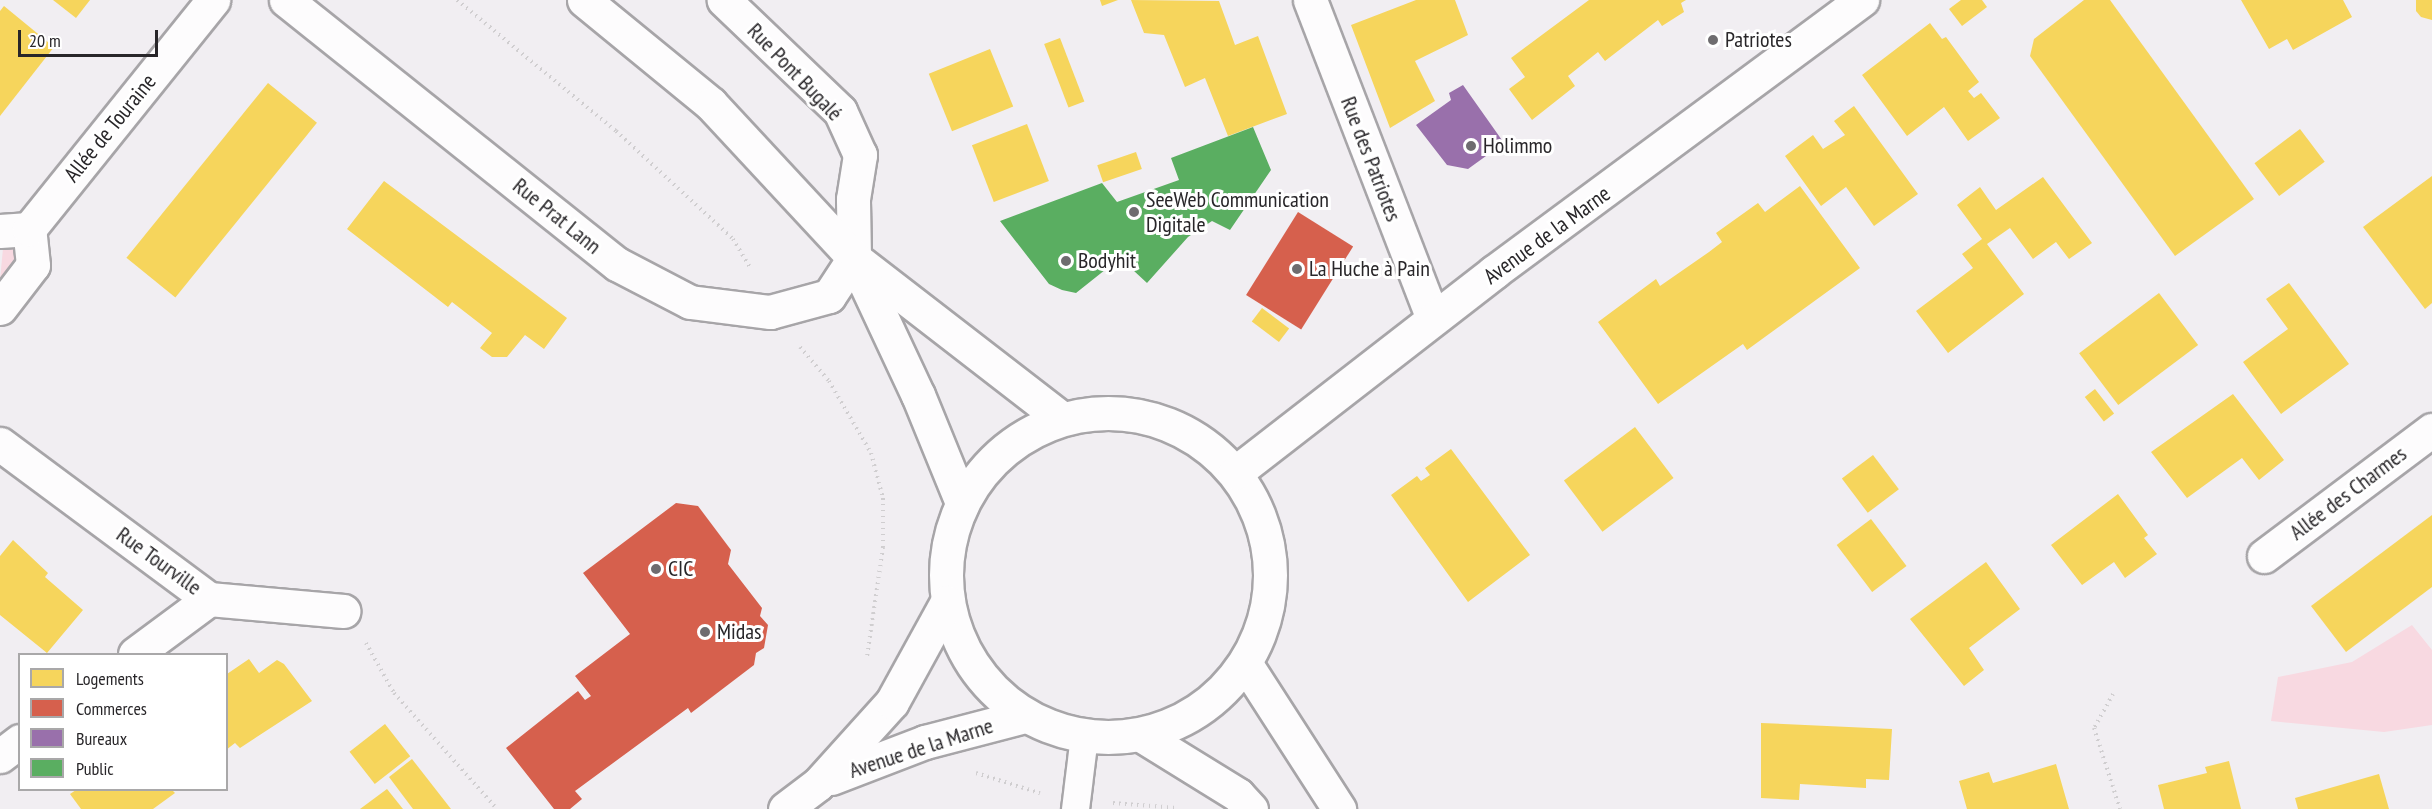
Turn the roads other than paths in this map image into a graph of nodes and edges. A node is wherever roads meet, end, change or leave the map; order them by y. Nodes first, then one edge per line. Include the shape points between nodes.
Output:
1 (213, 0) edge
2 (286, 0) edge
3 (584, 0) edge
4 (724, 0) edge
5 (1310, 0) edge
6 (1862, 0) edge
7 (14, 230) edge
8 (854, 258) junction
9 (0, 308) edge
10 (1433, 318) junction
11 (1062, 418) junction
12 (2432, 430) edge
13 (0, 444) edge
14 (1235, 473) junction
15 (962, 503) junction
16 (2264, 556) dead end
17 (209, 599) junction
18 (947, 602) junction
19 (343, 611) road end
20 (136, 653) edge
21 (1245, 663) junction
22 (1025, 716) junction
23 (1141, 735) junction
24 (1084, 736) junction
25 (18, 742) edge
26 (0, 756) edge
27 (818, 784) junction
28 (785, 809) edge
29 (1075, 809) edge
30 (1251, 809) edge
31 (1339, 809) edge

1 - 7 main road, Allée de Touraine
2 - 8 main road, Rue Prat Lann via 617,264 690,302 770,312 829,296
3 - 8 main road via 711,104
4 - 8 main road, Rue Pont Bugalé via 840,111 860,155 853,199
5 - 10 main road, Rue des Patriotes
6 - 10 main road, Avenue de la Marne
7 - 9 main road, Allée de Touraine via 33,265
8 - 11 main road
8 - 15 main road via 918,395
10 - 14 main road, Avenue de la Marne
11 - 14 main road via 1109,412 1157,420 1200,440
11 - 15 main road via 1021,438 986,466
12 - 16 main road, Allée des Charmes
13 - 17 main road, Rue Tourville
14 - 21 main road via 1260,517 1271,566 1265,616
15 - 18 main road via 946,552
17 - 19 main road, Rue Tourville
17 - 20 main road
18 - 22 main road via 962,647 988,686
18 - 27 main road, Avenue de la Marne via 892,702
21 - 23 main road via 1217,696 1182,720
21 - 31 main road
22 - 24 main road via 1054,729
22 - 27 main road, Avenue de la Marne via 925,742 865,762
23 - 24 main road
23 - 30 main road via 1238,795
24 - 29 lane
25 - 26 main road
27 - 28 main road, Avenue de la Marne

